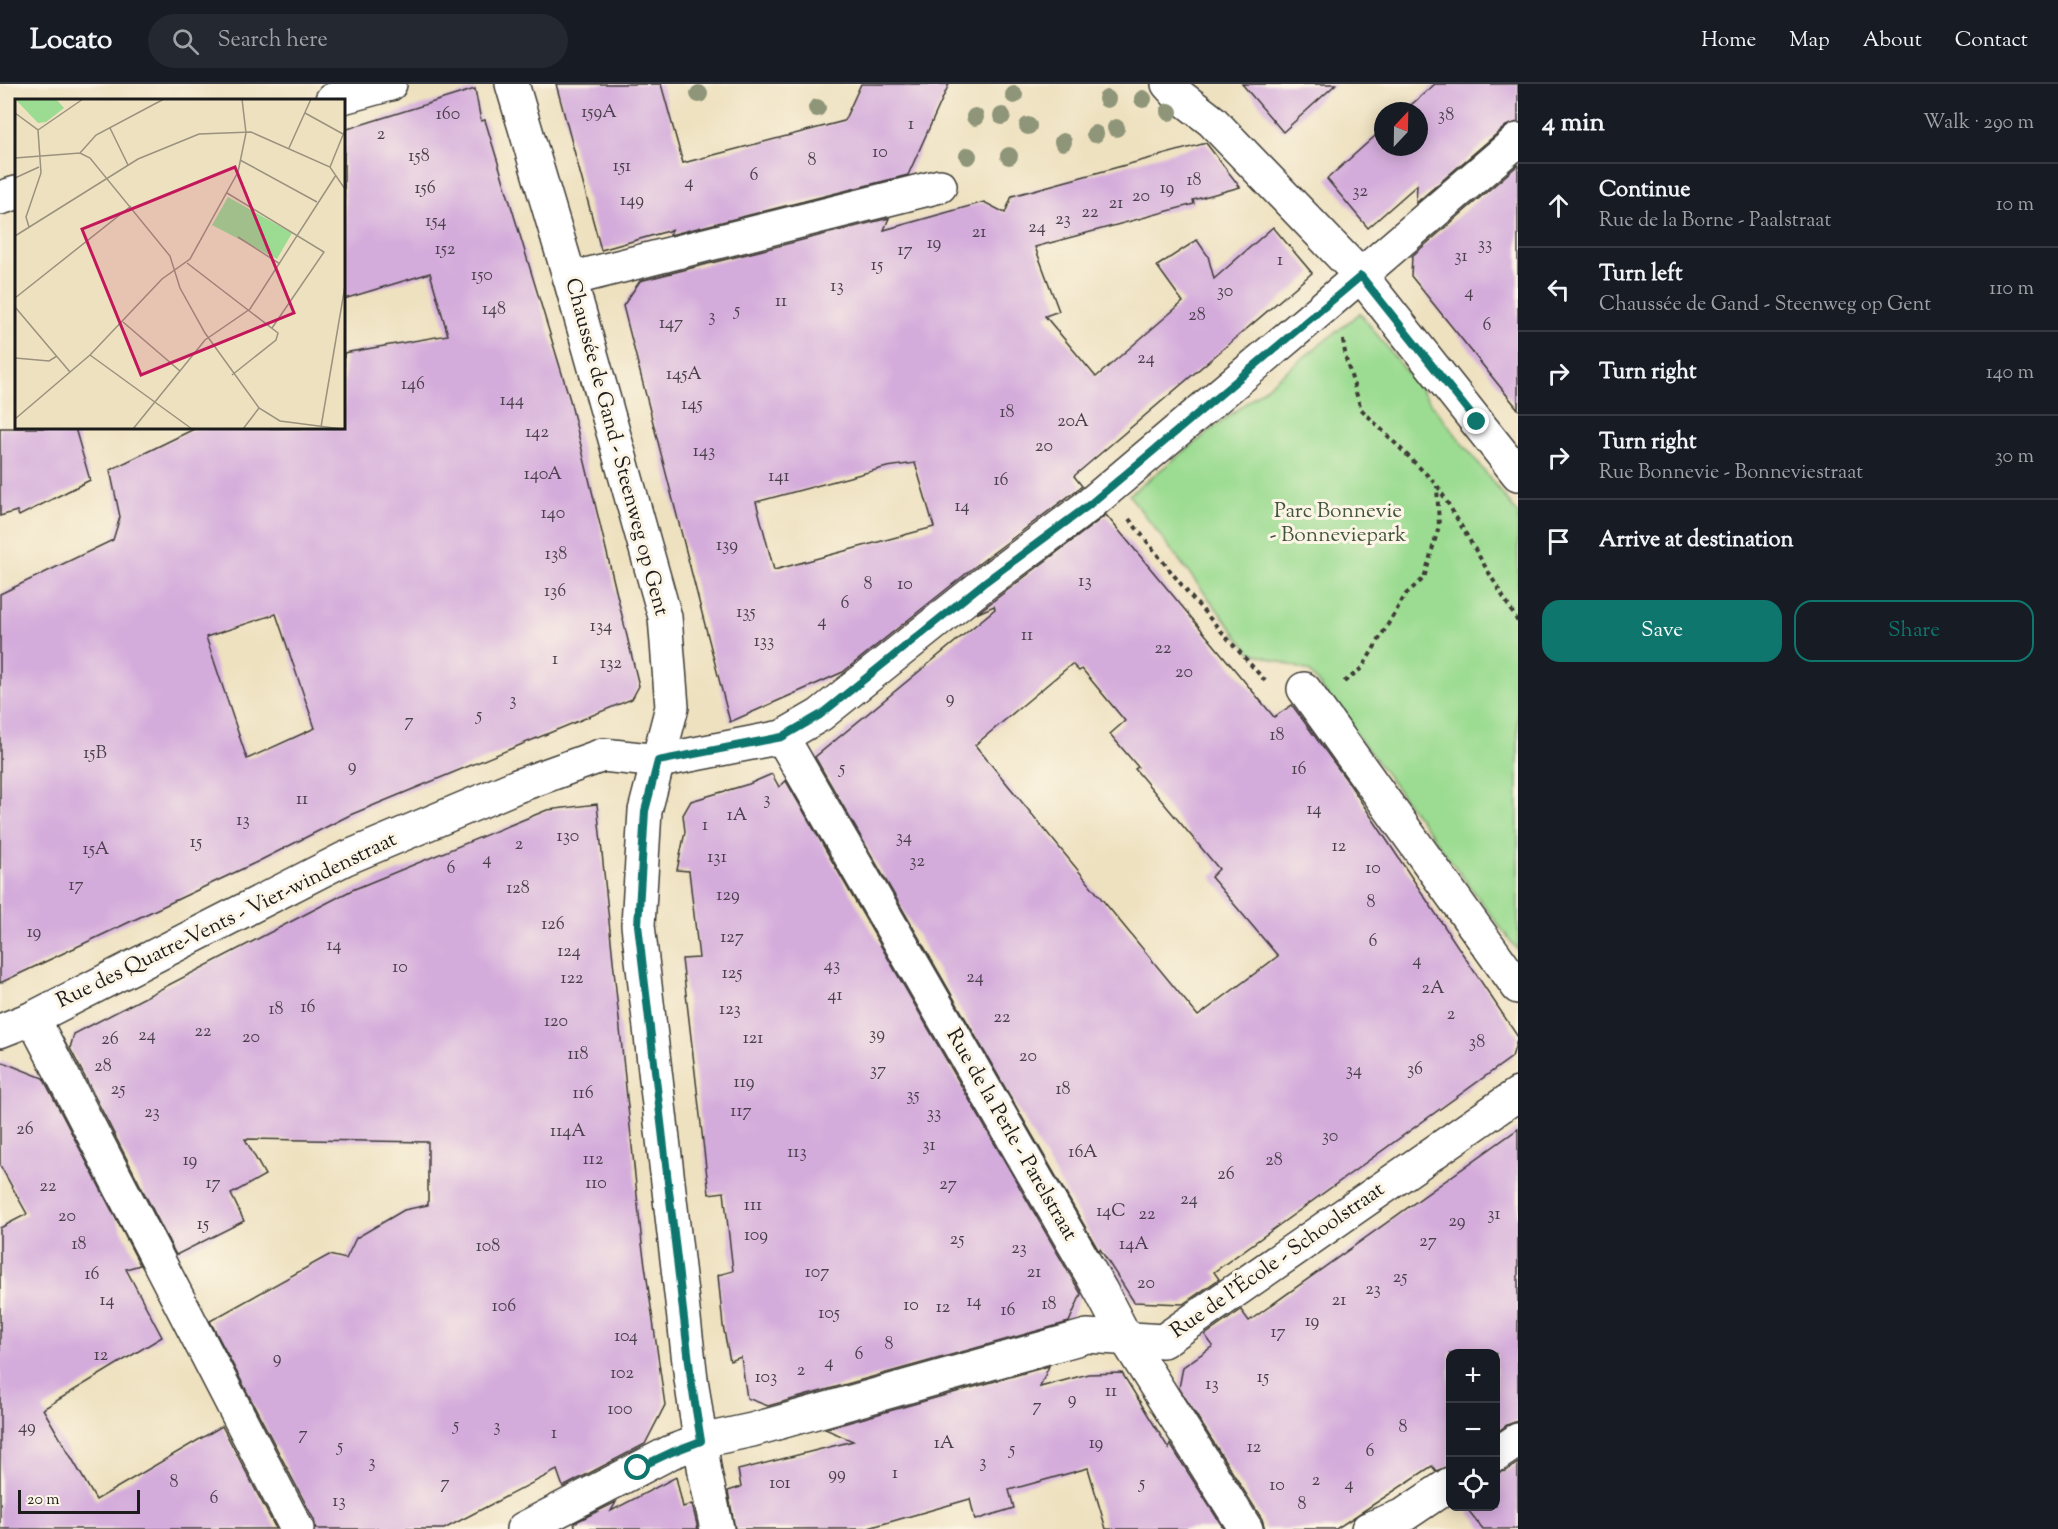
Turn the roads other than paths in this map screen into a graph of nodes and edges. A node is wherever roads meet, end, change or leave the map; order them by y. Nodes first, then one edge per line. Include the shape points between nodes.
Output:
1 (390, 84) edge
2 (512, 84) edge
3 (1168, 84) edge
4 (336, 99) edge
5 (1518, 140) edge
6 (940, 186) dead end
7 (15, 193) edge
8 (0, 198) edge
9 (1361, 276) junction
10 (570, 279) junction
11 (1518, 474) edge
12 (1309, 696) road end
13 (782, 737) junction
14 (658, 761) junction
15 (1518, 987) edge
16 (33, 1018) junction
17 (0, 1031) edge
18 (1518, 1094) edge
19 (1125, 1337) junction
20 (1518, 1440) edge
21 (701, 1441) junction
22 (1500, 1452) edge
23 (1446, 1488) edge
24 (297, 1529) edge
25 (523, 1529) edge
26 (717, 1529) edge
27 (1246, 1529) edge
28 (1368, 1529) edge

1 - 4 street
2 - 10 street, Chaussée de Gand - Steenweg op Gent
3 - 9 street via 1212,121
5 - 9 street, Rue des Quatre-Vents - Vier-windenstraat
6 - 10 street
7 - 8 street
9 - 11 street
9 - 13 street, Rue des Quatre-Vents - Vier-windenstraat via 1107,490 820,715
10 - 14 street, Chaussée de Gand - Steenweg op Gent via 665,617 672,707
12 - 15 street
13 - 14 street, Rue des Quatre-Vents - Vier-windenstraat
13 - 19 street, Rue de la Perle - Parelstraat
14 - 16 street, Rue des Quatre-Vents - Vier-windenstraat via 603,754 517,786 344,859
14 - 21 street, Chaussée de Gand - Steenweg op Gent via 645,811 638,925
16 - 17 street, Rue des Quatre-Vents - Vier-windenstraat
16 - 24 street
18 - 19 street, Rue de l'École - Schoolstraat via 1163,1341
19 - 21 street, Rue de l'École - Schoolstraat via 1087,1336
19 - 27 street, Rue de la Perle - Parelstraat
20 - 22 street
21 - 25 street, Rue de l'École - Schoolstraat via 624,1475
21 - 26 street, Chaussée de Gand - Steenweg op Gent
23 - 28 street via 1404,1515

